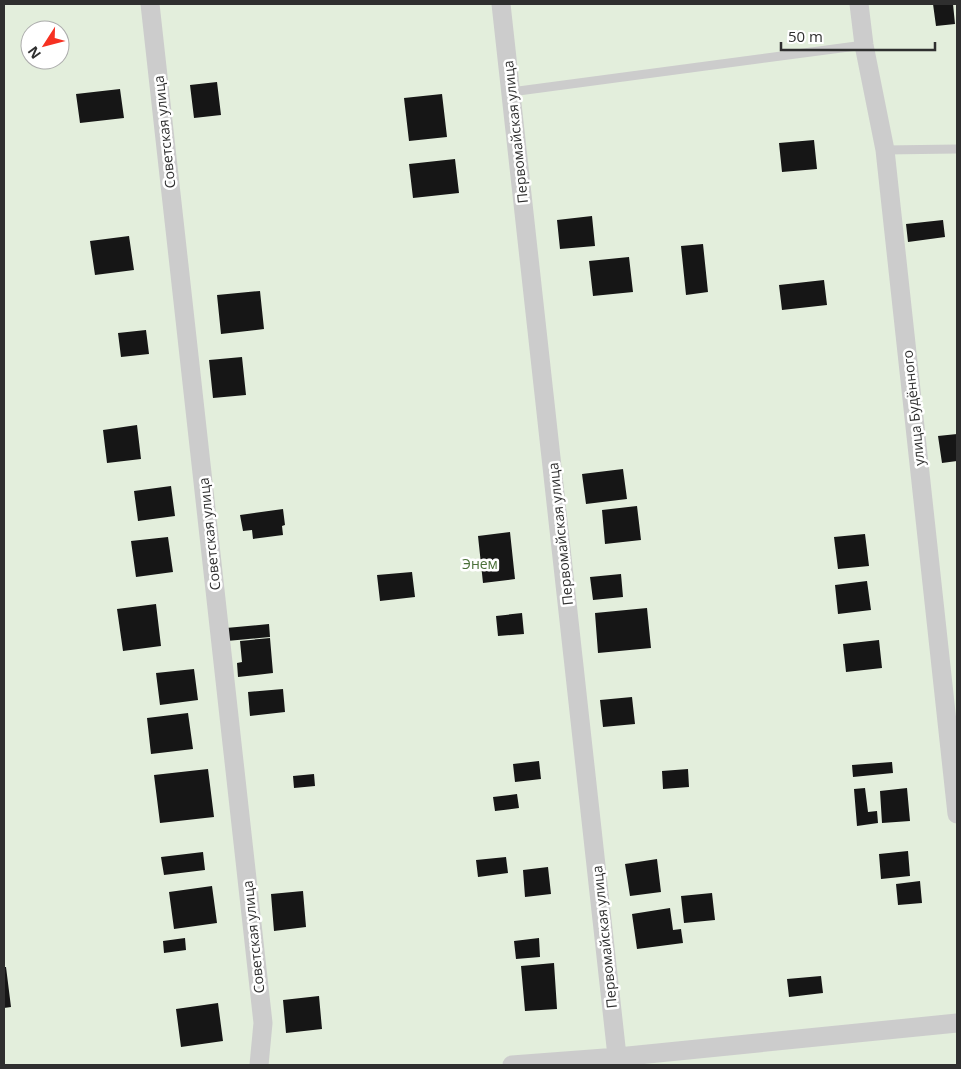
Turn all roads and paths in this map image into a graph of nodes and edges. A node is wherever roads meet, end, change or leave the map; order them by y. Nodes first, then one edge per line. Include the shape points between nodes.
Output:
1 (150, 4) edge
2 (501, 4) edge
3 (859, 4) edge
4 (864, 44) junction
5 (511, 92) junction
6 (957, 149) edge
7 (884, 150) junction
8 (957, 814) edge
9 (957, 1023) edge
10 (618, 1061) edge
11 (259, 1065) edge
12 (512, 1065) edge

1 - 11 street, Советская улица via 263,1023
2 - 5 street, Первомайская улица
3 - 4 street, улица Будённого
4 - 5 lane
4 - 7 street, улица Будённого
5 - 10 street, Первомайская улица
6 - 7 lane
7 - 8 street, улица Будённого
9 - 10 street
10 - 12 street

